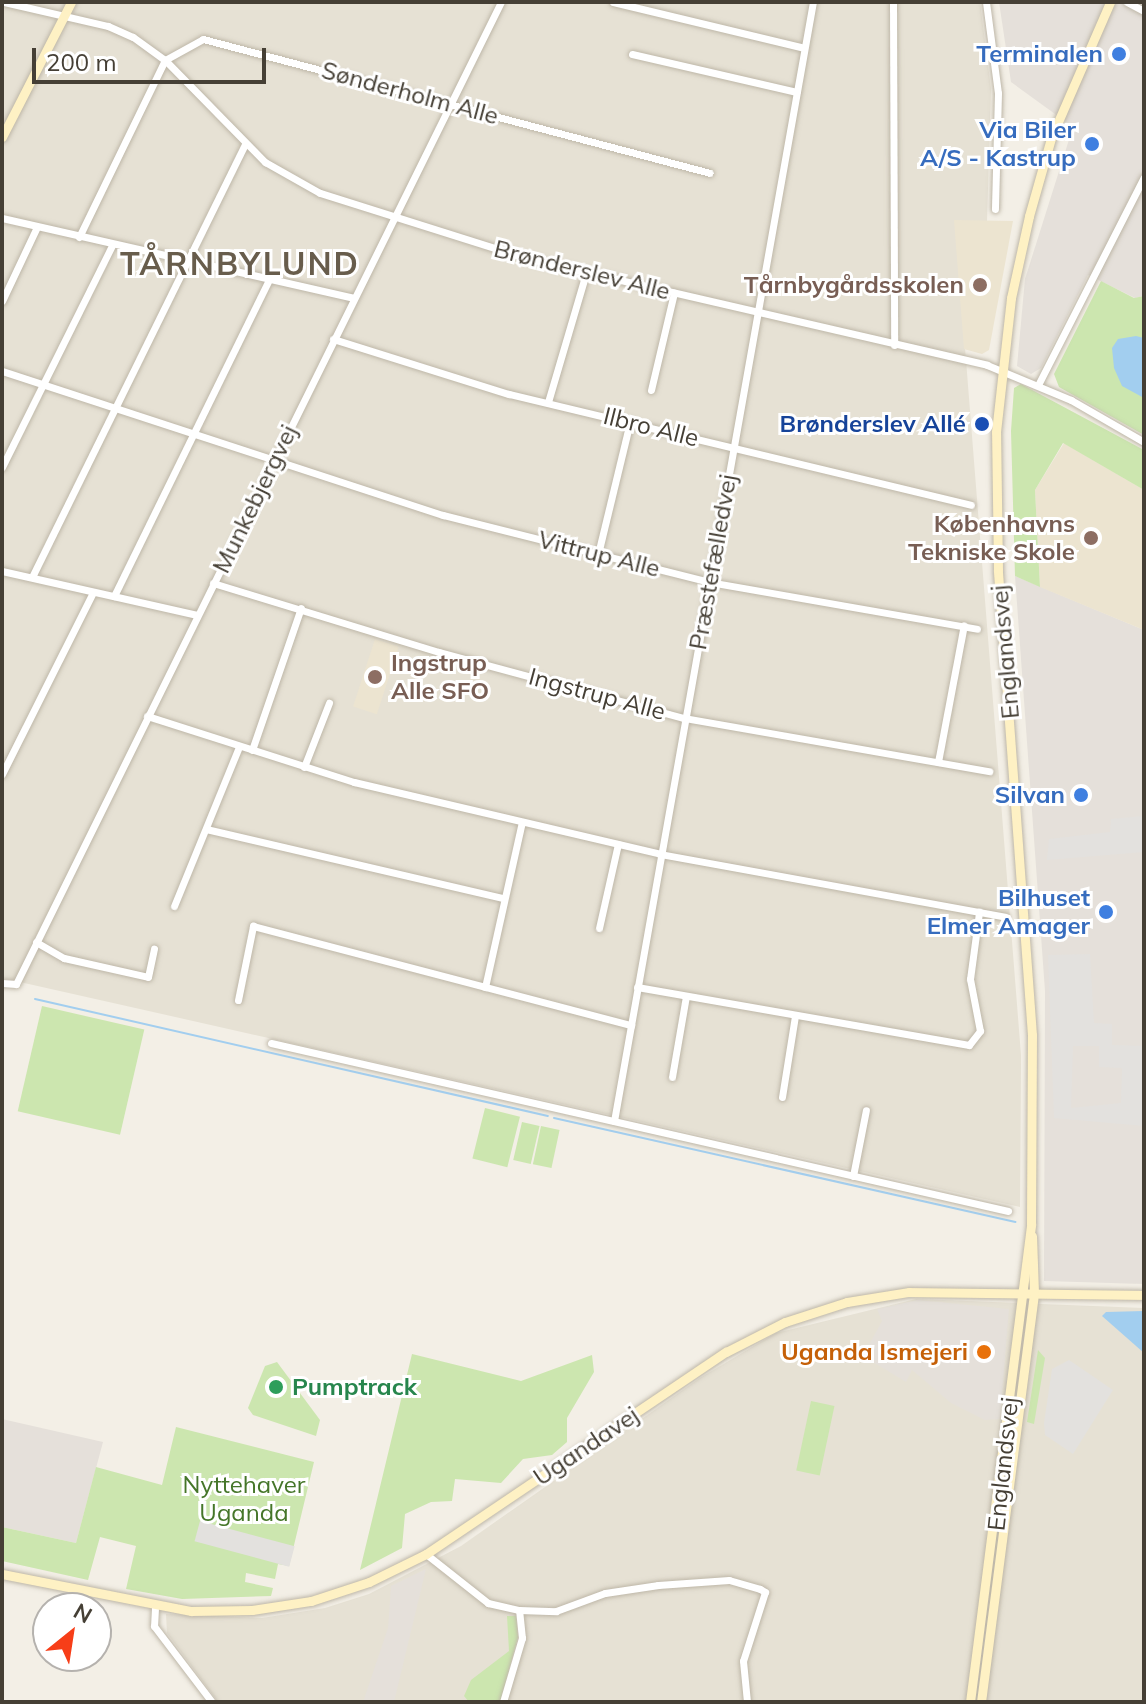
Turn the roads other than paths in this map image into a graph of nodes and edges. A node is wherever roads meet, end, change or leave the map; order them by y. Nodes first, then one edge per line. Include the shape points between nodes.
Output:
1 (4, 2) edge
2 (71, 2) edge
3 (499, 2) edge
4 (613, 2) edge
5 (813, 2) edge
6 (893, 2) edge
7 (986, 2) edge
8 (1110, 2) edge
9 (1127, 2) edge
10 (1144, 11) edge
11 (65, 16) junction
12 (804, 48) junction
13 (632, 54) dead end
14 (165, 60) junction
15 (797, 92) junction
16 (452, 103) junction
17 (2, 137) edge
18 (245, 144) junction
19 (710, 173) dead end
20 (1144, 177) edge
21 (995, 209) dead end
22 (393, 216) junction
23 (2, 218) edge
24 (37, 227) junction
25 (79, 237) junction
26 (112, 245) junction
27 (187, 260) junction
28 (586, 273) junction
29 (269, 280) junction
30 (674, 293) junction
31 (353, 298) junction
32 (2, 301) edge
33 (757, 312) junction
34 (333, 339) junction
35 (894, 345) junction
36 (2, 371) edge
37 (1003, 371) junction
38 (43, 384) junction
39 (1038, 385) junction
40 (651, 390) dead end
41 (548, 402) junction
42 (113, 408) junction
43 (630, 422) junction
44 (192, 435) junction
45 (1144, 442) edge
46 (734, 447) junction
47 (274, 462) junction
48 (2, 467) edge
49 (971, 505) dead end
50 (598, 554) junction
51 (2, 571) edge
52 (32, 577) junction
53 (709, 582) junction
54 (213, 583) junction
55 (93, 592) junction
56 (114, 596) junction
57 (301, 608) junction
58 (197, 615) junction
59 (964, 625) junction
60 (977, 629) dead end
61 (329, 703) dead end
62 (147, 716) junction
63 (684, 718) junction
64 (239, 747) junction
65 (252, 750) junction
66 (938, 762) junction
67 (304, 767) junction
68 (989, 771) dead end
69 (2, 774) edge
70 (522, 822) junction
71 (206, 829) junction
72 (618, 844) junction
73 (660, 854) junction
74 (503, 898) junction
75 (174, 906) dead end
76 (979, 912) junction
77 (1005, 917) dead end
78 (599, 928) dead end
79 (36, 942) junction
80 (154, 949) dead end
81 (2, 983) edge
82 (485, 987) junction
83 (637, 987) junction
84 (686, 996) junction
85 (238, 1000) dead end
86 (795, 1016) junction
87 (631, 1025) junction
88 (271, 1043) dead end
89 (672, 1077) dead end
90 (782, 1097) dead end
91 (866, 1110) dead end
92 (614, 1121) junction
93 (853, 1176) junction
94 (1008, 1211) dead end
95 (1031, 1224) junction
96 (1021, 1293) junction
97 (1034, 1293) junction
98 (1144, 1295) edge
99 (426, 1554) junction
100 (2, 1574) edge
101 (155, 1608) junction
102 (519, 1610) junction
103 (212, 1702) edge
104 (503, 1702) edge
105 (747, 1702) edge
106 (970, 1702) edge
107 (981, 1702) edge

1 - 11 street, Brønderslev Alle
2 - 11 main road
3 - 16 street, Munkebjergvej
4 - 12 street
5 - 12 street, Præstefælledvej
6 - 35 street
7 - 21 street via 998,93
8 - 37 main road, Englandsvej via 1051,138 1017,271
9 - 10 street
11 - 14 street, Brønderslev Alle via 108,26
11 - 17 main road
12 - 15 street, Præstefælledvej
13 - 15 street
14 - 16 street, Sønderholm Alle via 203,39
14 - 18 street, Brønderslev Alle
14 - 25 street
15 - 33 street, Præstefælledvej
16 - 19 street, Sønderholm Alle via 572,140
16 - 22 street, Munkebjergvej
18 - 22 street, Brønderslev Alle via 265,162 320,193
18 - 27 street
20 - 39 street
22 - 28 street, Brønderslev Alle
22 - 31 street, Munkebjergvej
23 - 24 street
24 - 25 street
24 - 32 street
25 - 26 street
26 - 27 street
26 - 38 street
27 - 29 street
27 - 42 street
28 - 30 street, Brønderslev Alle
28 - 41 street
29 - 31 street
29 - 44 street
30 - 33 street, Brønderslev Alle
30 - 40 street
31 - 34 street, Munkebjergvej
33 - 35 street, Brønderslev Alle
33 - 46 street, Præstefælledvej
34 - 41 street, Ilbro Alle
34 - 47 street, Munkebjergvej
35 - 37 street, Brønderslev Alle
36 - 38 street, Vittrup Alle
37 - 39 street, Brønderslev Alle
37 - 95 main road, Englandsvej via 995,508 1032,1035
38 - 42 street, Vittrup Alle
38 - 48 street
39 - 45 street, Brønderslev Alle
41 - 43 street, Ilbro Alle
42 - 44 street, Vittrup Alle
42 - 52 street
43 - 46 street, Ilbro Alle
43 - 50 street
44 - 47 street, Vittrup Alle
44 - 56 street
46 - 49 street, Ilbro Alle
46 - 53 street, Præstefælledvej
47 - 50 street, Vittrup Alle via 443,515
47 - 54 street, Munkebjergvej
50 - 53 street, Vittrup Alle
51 - 52 street
52 - 55 street
53 - 59 street, Vittrup Alle
53 - 63 street, Præstefælledvej
54 - 57 street, Ingstrup Alle
54 - 58 street, Munkebjergvej
55 - 56 street
55 - 69 street
56 - 58 street
57 - 63 street, Ingstrup Alle via 439,652
57 - 65 street
58 - 62 street, Munkebjergvej
59 - 60 street, Vittrup Alle
59 - 66 street
61 - 67 street
62 - 64 street
62 - 79 street, Munkebjergvej
63 - 66 street, Ingstrup Alle
63 - 73 street, Præstefælledvej
64 - 65 street
64 - 71 street
65 - 67 street
66 - 68 street, Ingstrup Alle
67 - 70 street
70 - 72 street
70 - 74 street
71 - 74 street
71 - 75 street
72 - 73 street
72 - 78 street
73 - 76 street
73 - 83 street, Præstefælledvej
74 - 82 street
76 - 77 street
76 - 86 street via 970,979 980,1031 975,1041 963,1046
79 - 80 street via 64,958 148,977
79 - 81 street, Munkebjergvej via 16,984
82 - 85 street via 253,926
82 - 87 street
83 - 84 street
83 - 87 street, Præstefælledvej
84 - 86 street
84 - 89 street
86 - 90 street
87 - 92 street, Præstefælledvej
88 - 92 street
91 - 93 street
92 - 93 street
93 - 94 street
95 - 96 main road, Englandsvej
95 - 97 main road, Englandsvej
96 - 97 main road, Ugandavej
96 - 99 main road, Ugandavej via 877,1296 785,1322 726,1352
96 - 106 main road, Englandsvej via 996,1533
97 - 98 main road, Ugandavej
97 - 107 main road, Englandsvej
99 - 101 main road, Ugandavej via 369,1582 311,1601 229,1611
99 - 102 street via 488,1603
100 - 101 main road, Ugandavej
101 - 103 street via 154,1626
102 - 104 street via 522,1638
102 - 105 street via 556,1611 622,1589 742,1582 765,1592 743,1661

